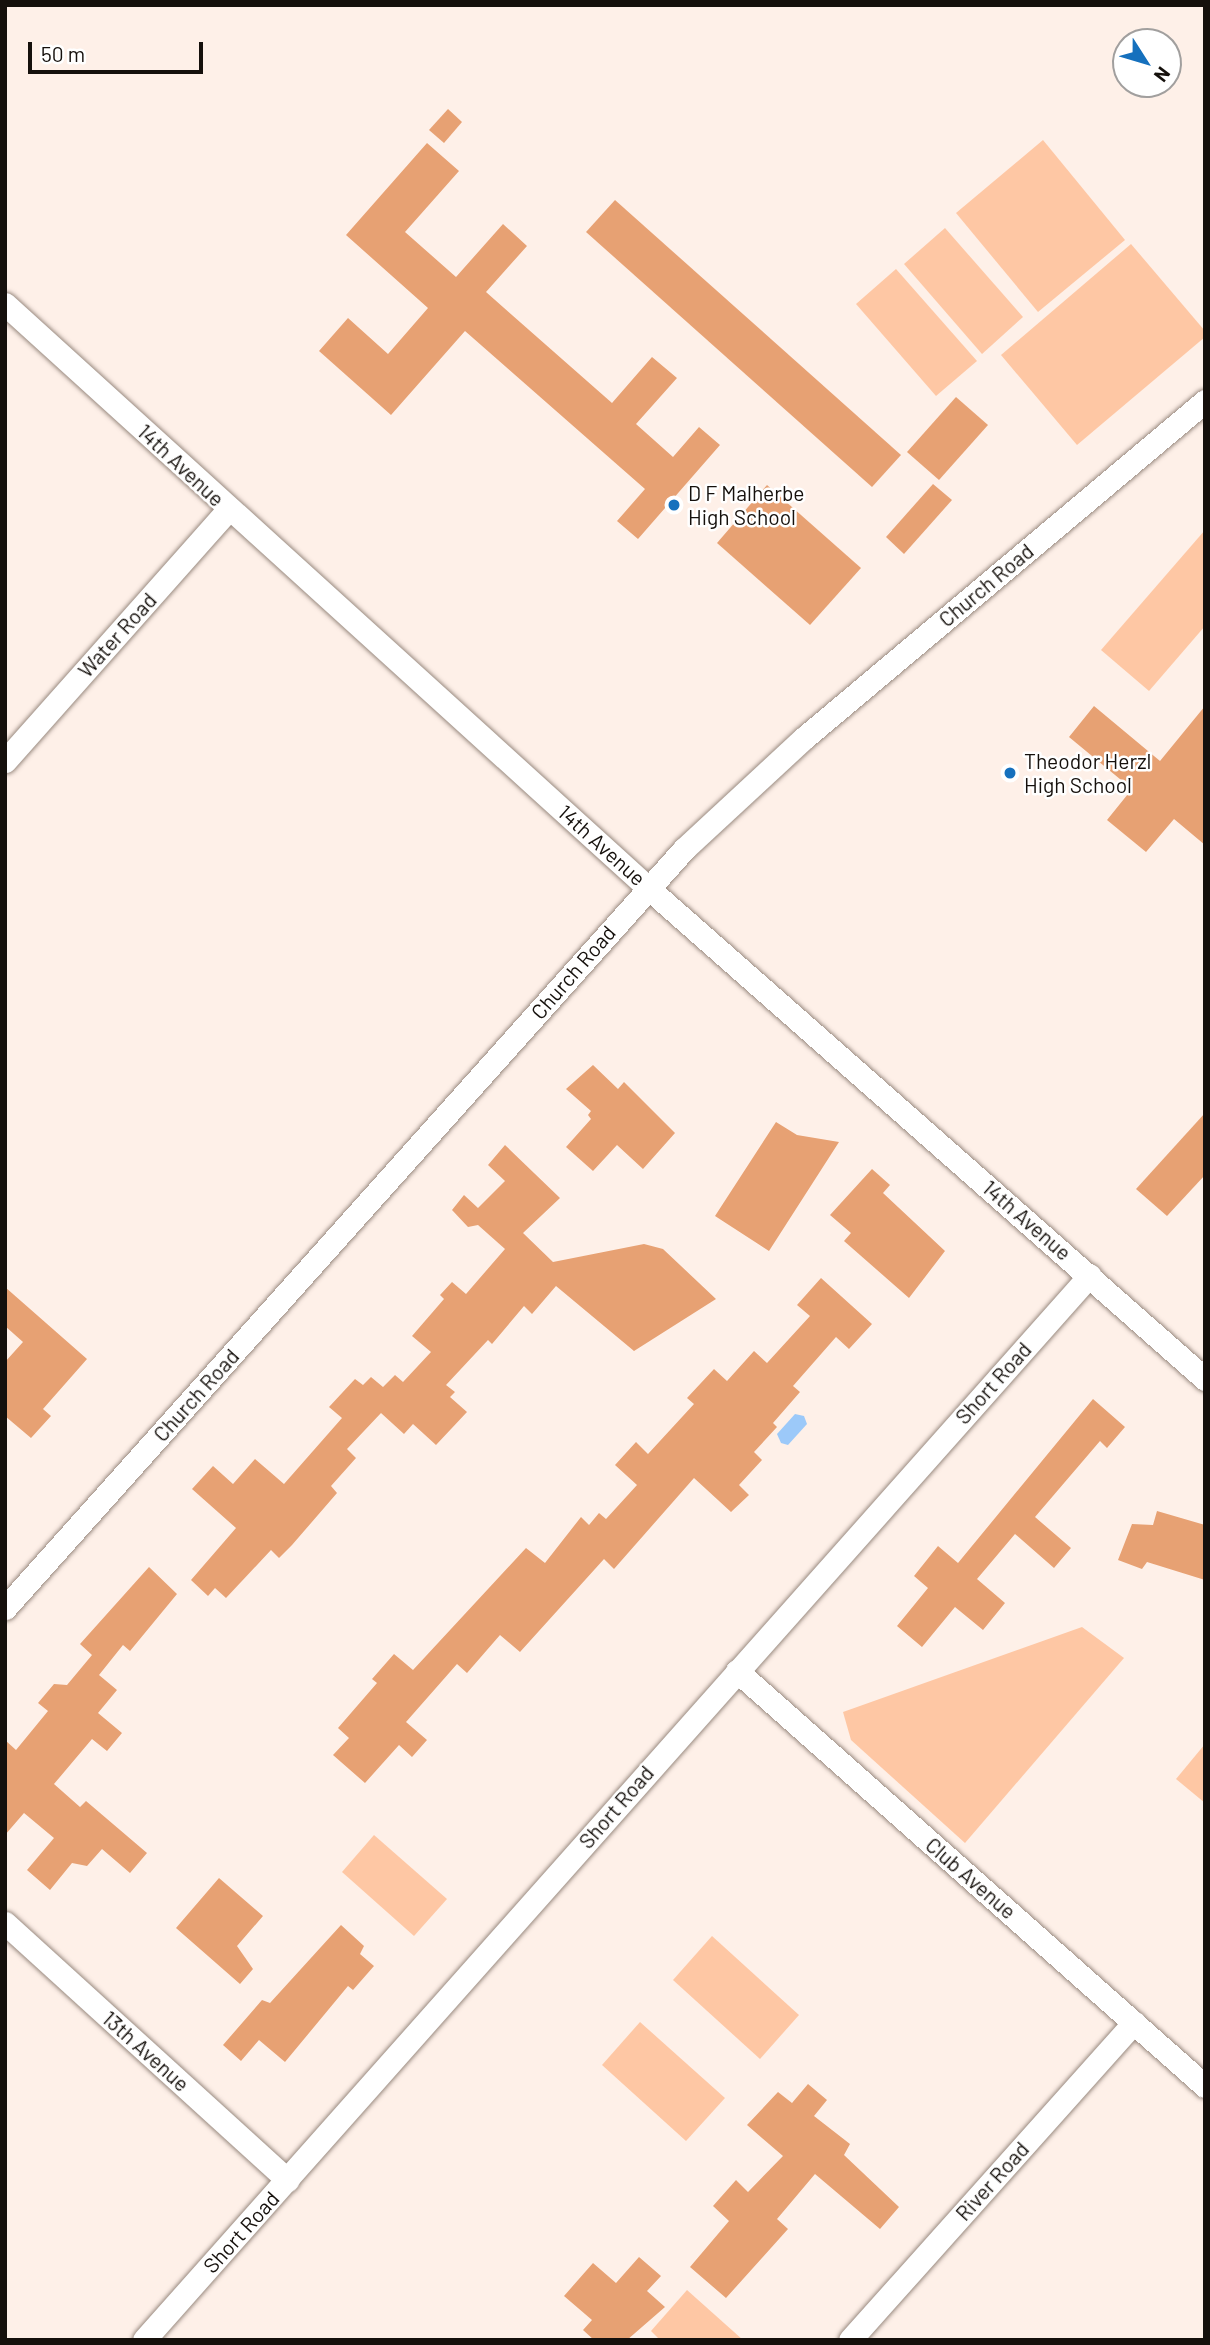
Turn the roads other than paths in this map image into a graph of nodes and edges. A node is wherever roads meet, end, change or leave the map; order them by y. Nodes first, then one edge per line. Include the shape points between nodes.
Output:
1 (5, 304) edge
2 (1205, 401) edge
3 (229, 509) junction
4 (5, 761) edge
5 (647, 887) junction
6 (1090, 1275) junction
7 (1205, 1379) edge
8 (5, 1608) edge
9 (737, 1671) junction
10 (5, 1923) edge
11 (1134, 2022) junction
12 (1205, 2085) edge
13 (287, 2180) junction
14 (144, 2340) edge
15 (850, 2340) edge

1 - 3 street, 14th Avenue
2 - 5 street, Church Road via 804,738
3 - 4 street, Water Road
3 - 5 street, 14th Avenue
5 - 6 street, 14th Avenue
5 - 8 street, Church Road
6 - 7 street, 14th Avenue
6 - 9 street, Short Road
9 - 11 street, Club Avenue
9 - 13 street, Short Road
10 - 13 street, 13th Avenue
11 - 12 street, Club Avenue
11 - 15 street, River Road
13 - 14 street, Short Road

